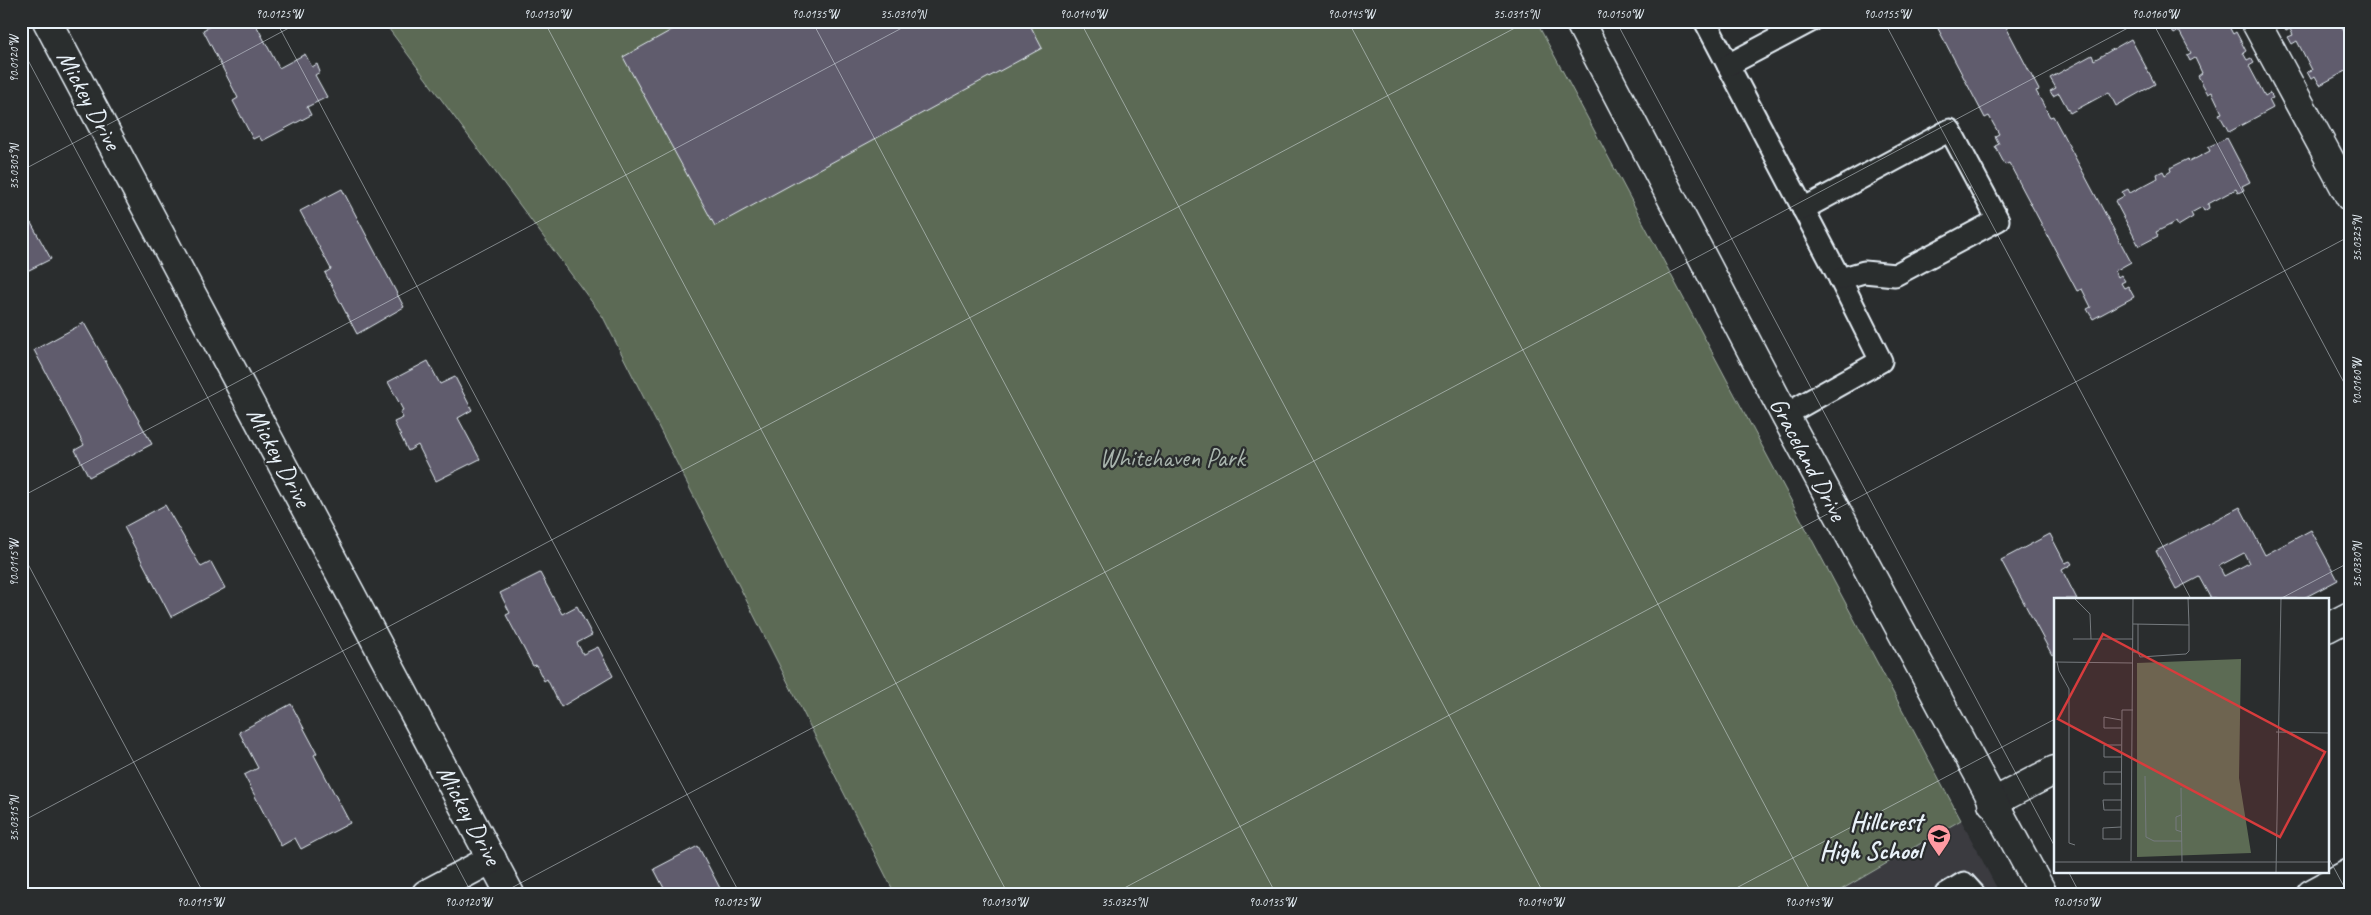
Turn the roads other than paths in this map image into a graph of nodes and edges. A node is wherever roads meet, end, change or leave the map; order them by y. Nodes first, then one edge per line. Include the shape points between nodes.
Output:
1 (47, 21) edge
2 (1579, 21) edge
3 (1705, 21) edge
4 (1810, 21) edge
5 (2256, 21) edge
6 (1728, 65) junction
7 (2350, 197) edge
8 (1803, 208) junction
9 (1840, 279) junction
10 (1784, 415) junction
11 (2350, 616) edge
12 (2328, 627) edge
13 (2054, 771) edge
14 (1992, 803) junction
15 (492, 858) junction
16 (2350, 873) edge
17 (426, 894) edge
18 (510, 894) edge
19 (1946, 894) edge
20 (1974, 894) edge
21 (2043, 894) edge
22 (2311, 894) edge

1 - 15 street, Mickey Drive
2 - 10 street, Graceland Drive
3 - 6 lane
4 - 6 lane
5 - 7 street
6 - 8 lane
8 - 9 lane
8 - 9 lane via 1950,130 1998,220 1895,275 1864,272
9 - 10 lane via 1881,362
10 - 14 street, Graceland Drive
11 - 12 street
13 - 14 street
14 - 21 street, Graceland Drive
15 - 17 street
15 - 18 street, Mickey Drive
16 - 22 street
19 - 20 lane via 1964,883

